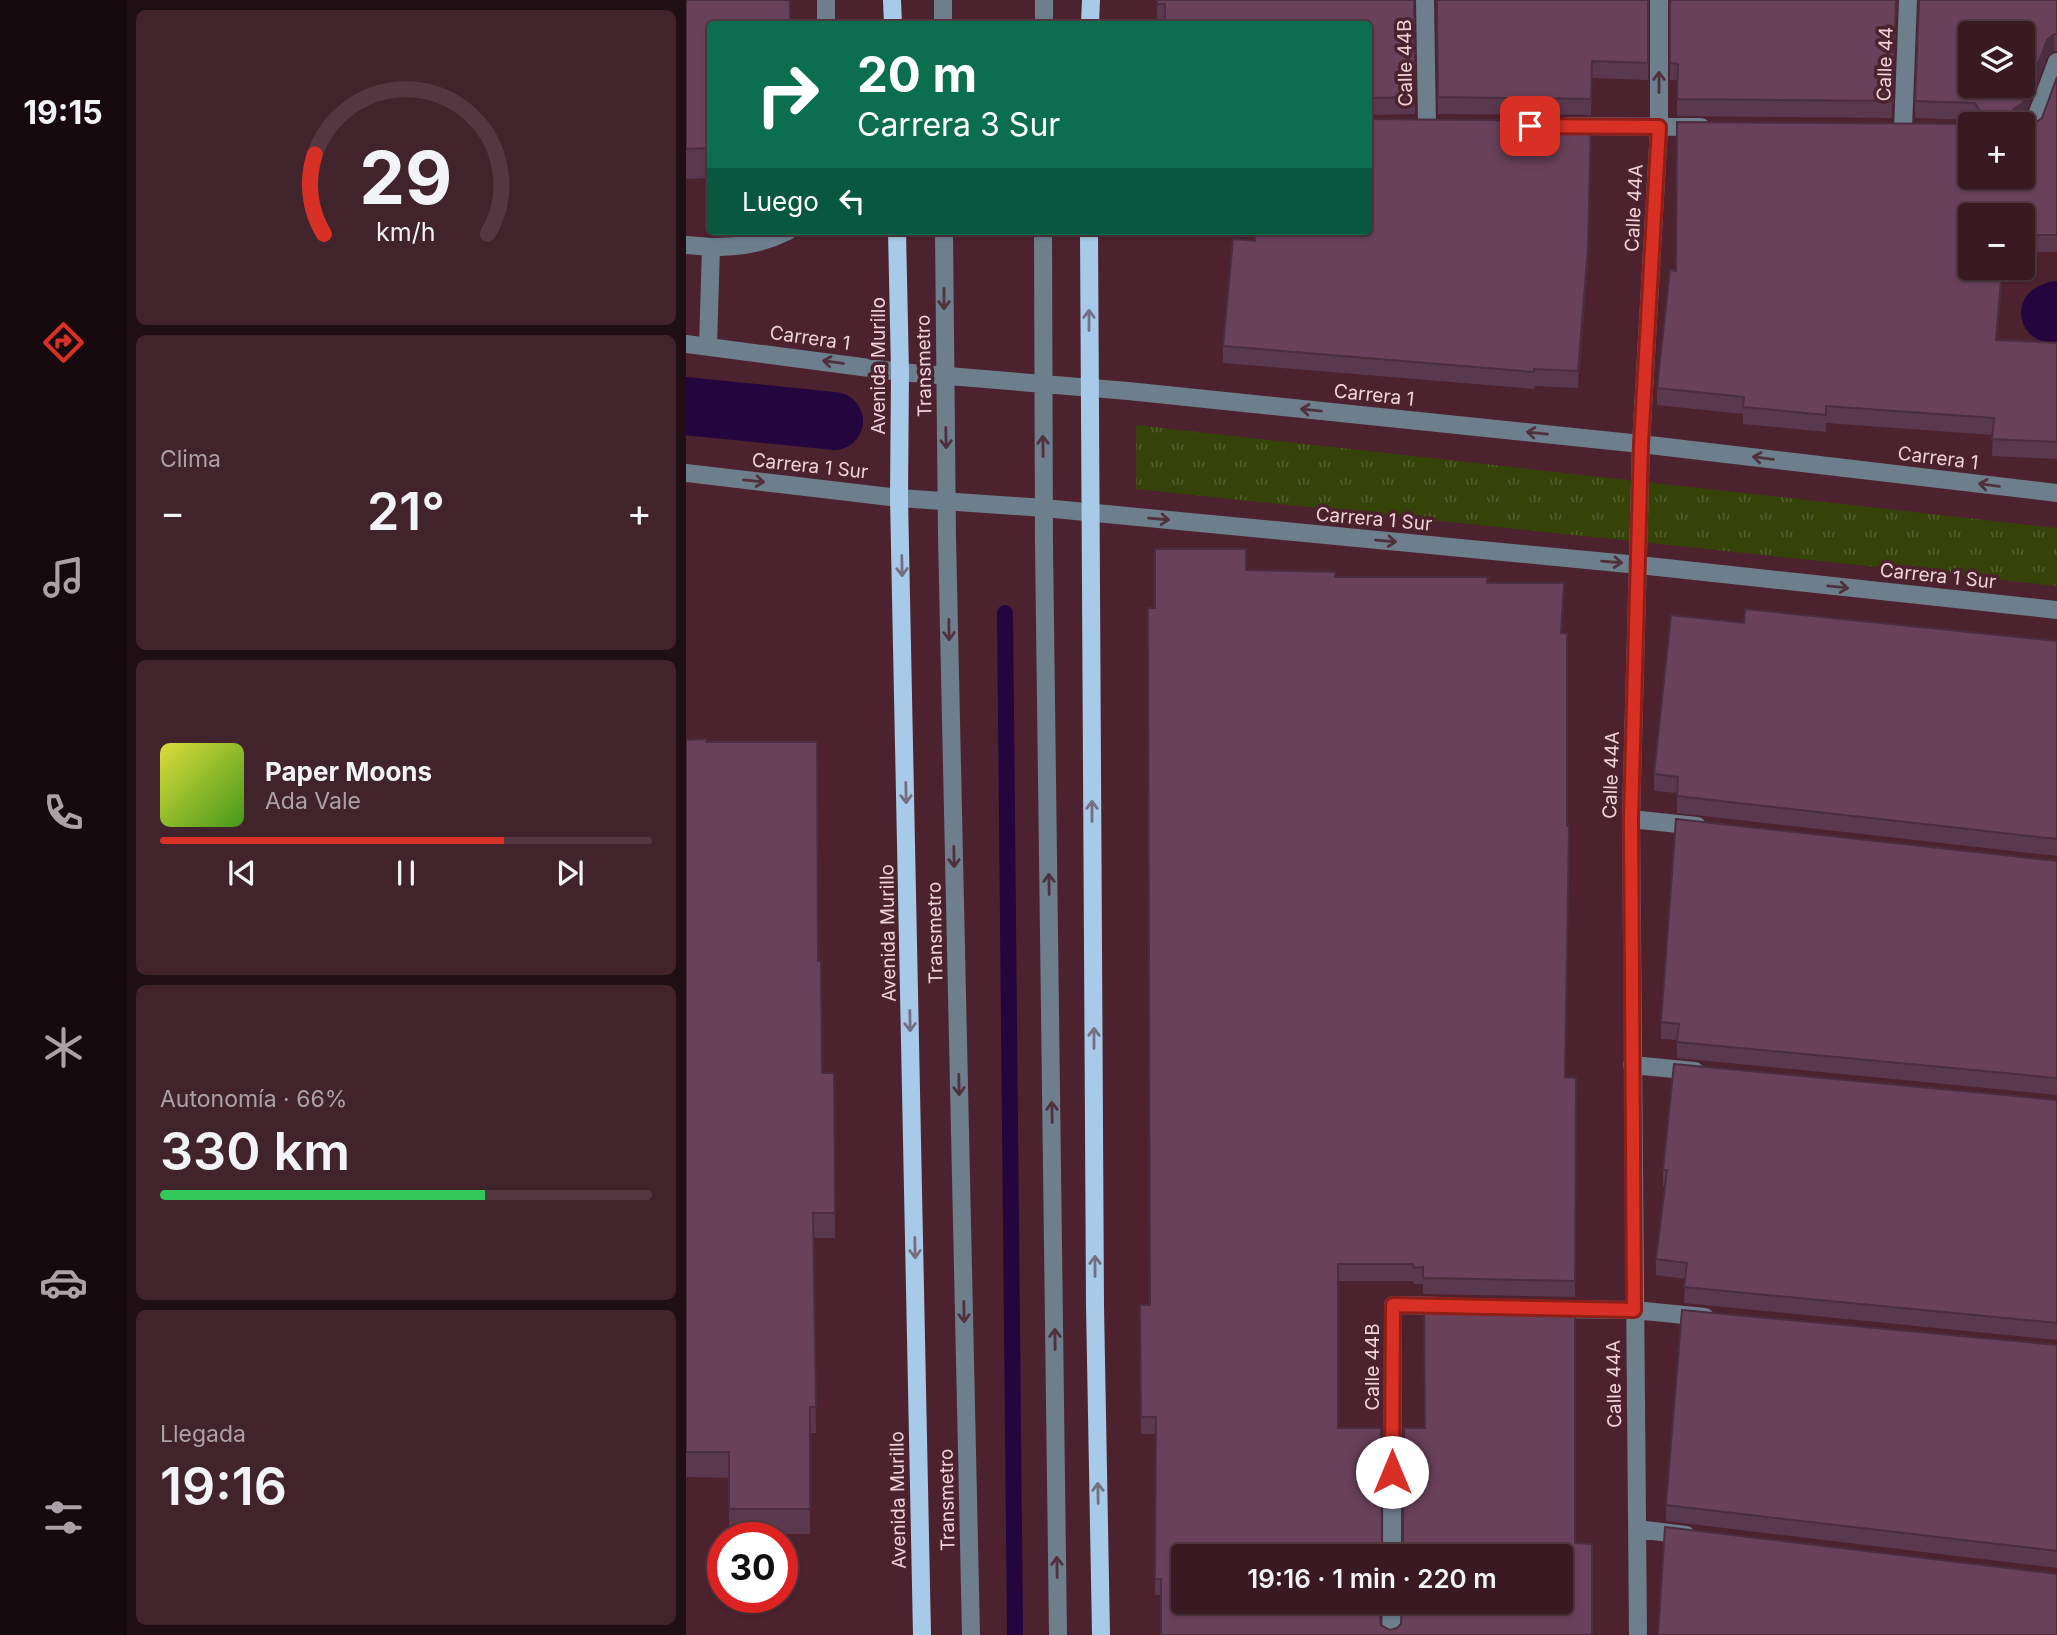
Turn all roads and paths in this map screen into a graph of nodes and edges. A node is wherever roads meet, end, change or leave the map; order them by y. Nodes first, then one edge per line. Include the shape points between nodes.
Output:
1 (825, 0) edge
2 (892, 0) edge
3 (943, 0) edge
4 (1044, 0) edge
5 (1091, 0) edge
6 (1425, 0) edge
7 (1659, 0) edge
8 (1908, 0) edge
9 (826, 21) edge
10 (893, 21) edge
11 (943, 21) edge
12 (1044, 21) edge
13 (1090, 21) edge
14 (2057, 62) edge
15 (2035, 113) edge
16 (1404, 125) edge
17 (1550, 126) edge
18 (1659, 127) junction
19 (1713, 127) edge
20 (1903, 129) edge
21 (780, 235) edge
22 (897, 235) edge
23 (944, 235) edge
24 (1043, 235) edge
25 (1089, 235) edge
26 (686, 245) edge
27 (711, 247) junction
28 (686, 344) edge
29 (708, 346) junction
30 (900, 372) junction
31 (946, 374) junction
32 (1042, 383) junction
33 (1090, 388) junction
34 (1641, 444) junction
35 (686, 473) edge
36 (2057, 493) edge
37 (899, 498) junction
38 (947, 501) junction
39 (1044, 508) junction
40 (1091, 513) junction
41 (1639, 565) junction
42 (2057, 610) edge
43 (1631, 818) junction
44 (1713, 828) edge
45 (1632, 1065) junction
46 (1715, 1073) edge
47 (1460, 1307) edge
48 (1527, 1308) edge
49 (1634, 1310) junction
50 (1716, 1318) edge
51 (1637, 1529) junction
52 (1705, 1537) edge
53 (1392, 1544) edge
54 (1392, 1614) edge
55 (922, 1635) edge
56 (971, 1635) edge
57 (1058, 1635) edge
58 (1101, 1635) edge
59 (1391, 1635) edge
60 (1638, 1635) edge

1 - 9 street
2 - 10 main road
3 - 11 street
4 - 12 street
5 - 13 main road
6 - 16 street, Calle 44B via 1434,125
18 -> 7 street, Calle 44A
8 - 20 street, Calle 44
14 - 15 street
17 - 18 street
18 - 19 street
18 - 34 street, Calle 44A
21 - 27 street via 741,247
22 - 30 main road, Avenida Murillo
23 -> 31 street, Transmetro
24 - 32 street
33 -> 25 main road
26 - 27 street
27 - 29 street
28 - 29 street, Carrera 1
30 -> 29 street, Carrera 1
30 - 31 street, Carrera 1
30 - 37 main road, Avenida Murillo
31 - 32 street, Carrera 1
31 -> 38 street, Transmetro
32 - 33 street, Carrera 1
39 -> 32 street
34 -> 33 street, Carrera 1
33 - 40 main road
36 -> 34 street, Carrera 1
34 - 41 street, Calle 44A
35 -> 37 street, Carrera 1 Sur
37 - 38 street, Carrera 1 Sur
37 -> 55 main road, Avenida Murillo
38 - 39 street, Carrera 1 Sur
38 -> 56 street, Transmetro
39 - 40 street, Carrera 1 Sur
57 -> 39 street
40 -> 41 street, Carrera 1 Sur
58 -> 40 main road
41 -> 42 street, Carrera 1 Sur
41 - 43 street, Calle 44A
43 - 44 street
43 - 45 street, Calle 44A
45 - 46 street
45 - 49 street, Calle 44A
47 - 53 street, Calle 44B via 1393,1305
48 - 49 street
49 - 50 street
49 - 51 street, Calle 44A
51 - 52 street
51 - 60 street, Calle 44A
54 - 59 street

